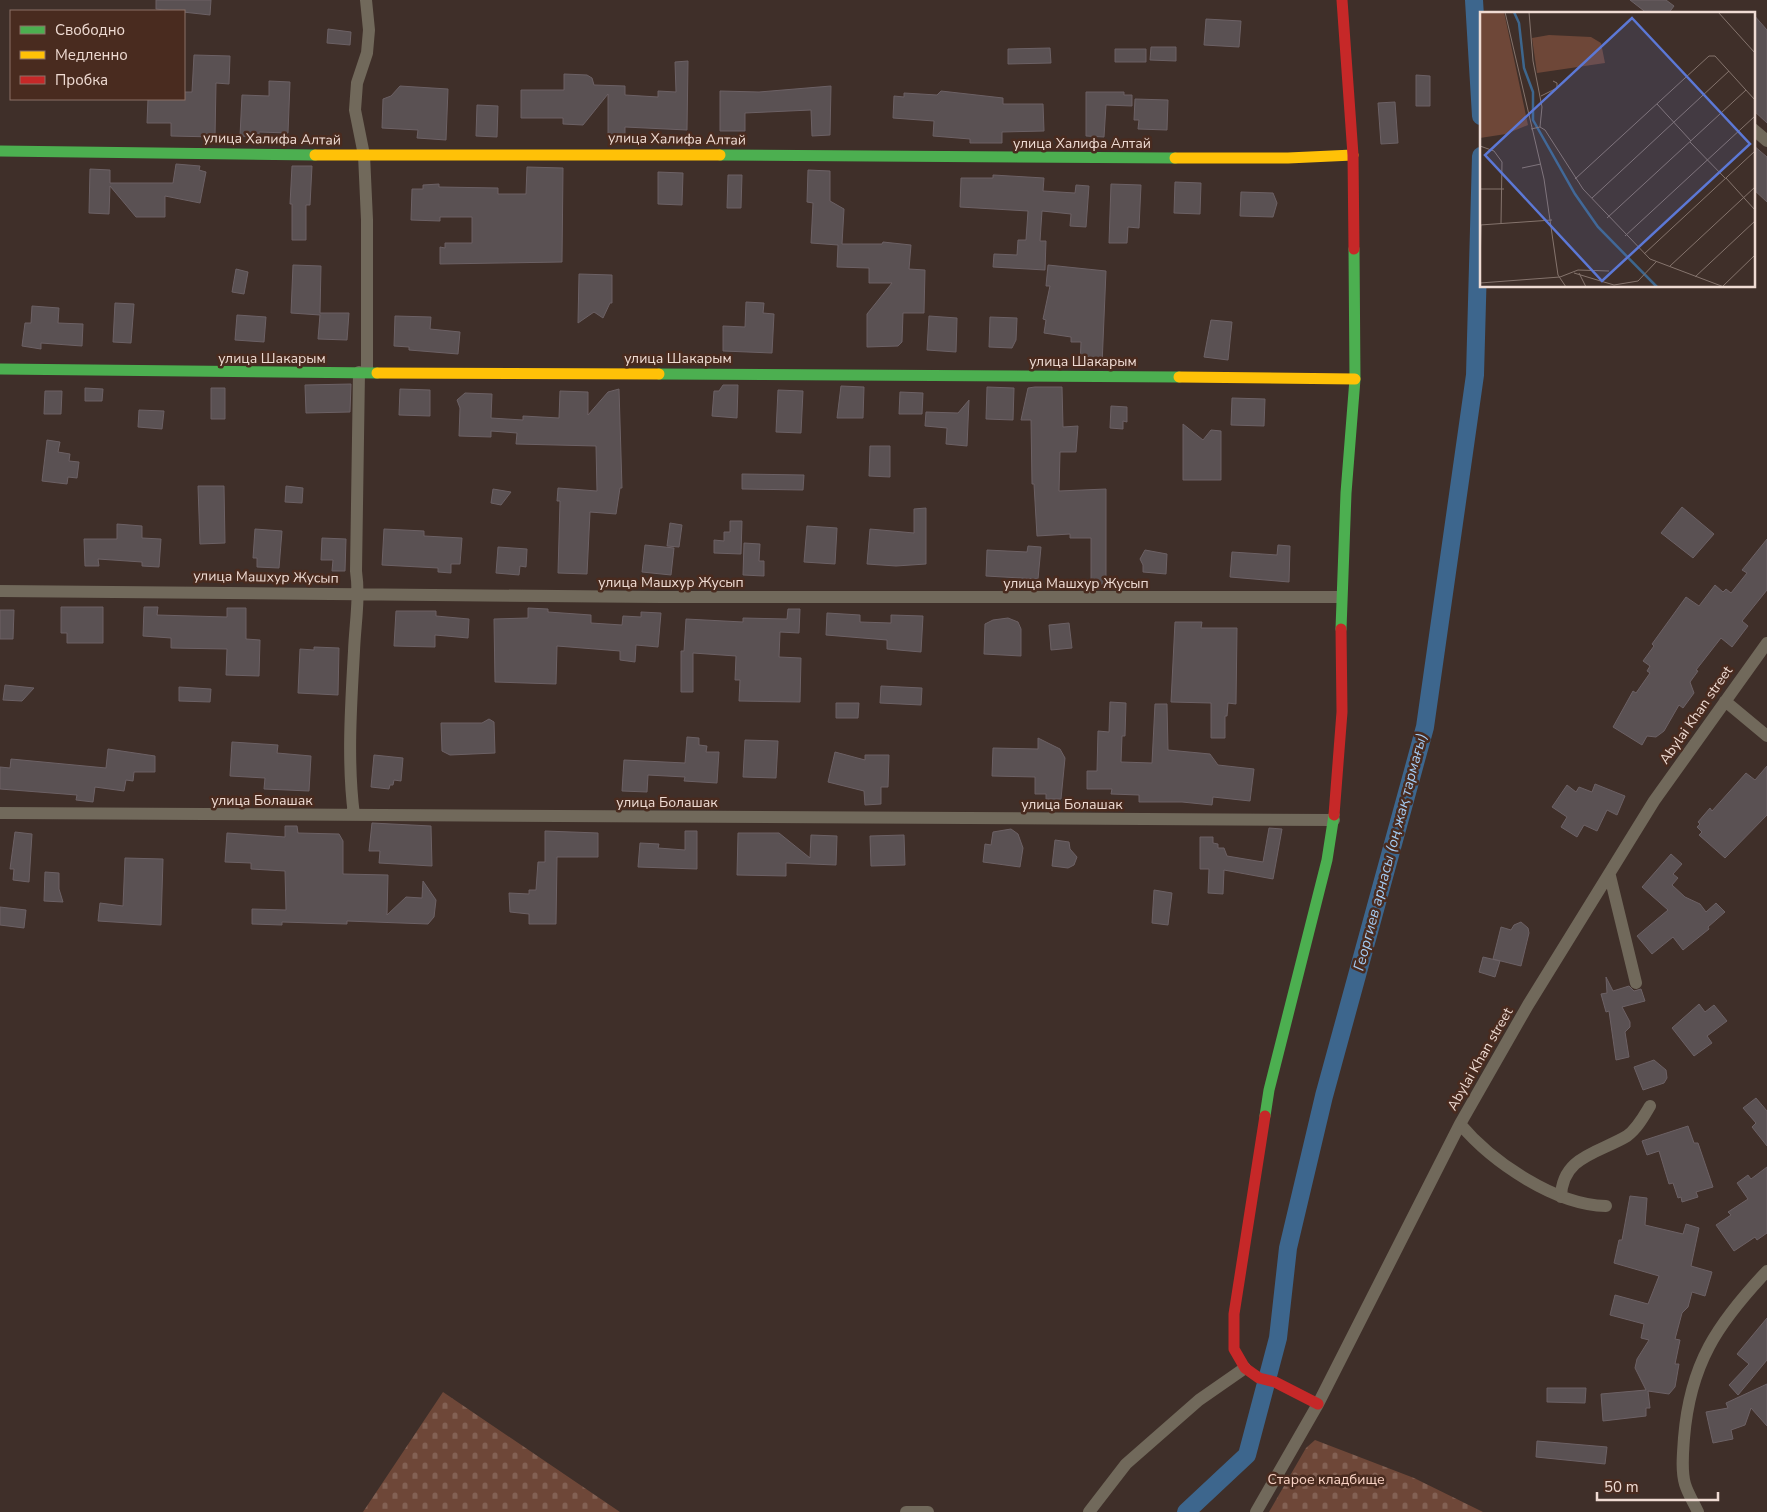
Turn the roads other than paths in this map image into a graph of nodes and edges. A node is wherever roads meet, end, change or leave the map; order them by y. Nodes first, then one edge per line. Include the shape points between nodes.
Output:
1 (366, 0) edge
2 (1342, 0) edge
3 (1754, 130) edge
4 (1767, 141) edge
5 (0, 151) edge
6 (364, 155) junction
7 (1353, 155) junction
8 (0, 369) edge
9 (363, 372) junction
10 (1355, 379) junction
11 (0, 591) edge
12 (359, 593) junction
13 (1341, 597) junction
14 (1767, 643) edge
15 (1725, 701) junction
16 (1767, 736) edge
17 (0, 813) edge
18 (354, 815) junction
19 (1334, 820) junction
20 (1610, 876) junction
21 (1636, 982) dead end
22 (1650, 1106) dead end
23 (1460, 1124) junction
24 (1562, 1197) junction
25 (1606, 1206) dead end
26 (1767, 1270) edge
27 (1245, 1368) junction
28 (1318, 1404) junction
29 (906, 1512) edge
30 (928, 1512) edge
31 (1089, 1512) edge
32 (1256, 1512) edge
33 (1698, 1512) edge

1 - 6 street via 367,53 357,84 355,110
2 - 7 street
3 - 4 street
5 - 6 street, улица Халифа Алтай
6 - 7 street, улица Халифа Алтай via 543,153 1288,158
6 - 9 street via 367,220
7 - 10 street
8 - 9 street, улица Шакарым
9 - 10 street, улица Шакарым
9 - 12 street via 356,571
10 - 13 street
11 - 12 street, улица Машхур Жусып
12 - 13 street, улица Машхур Жусып via 659,597
12 - 18 street via 352,704 351,793
13 - 19 street via 1342,712
14 - 15 street, Abylai Khan street
15 - 16 street
15 - 20 street, Abylai Khan street via 1654,801
17 - 18 street, улица Болашак
18 - 19 street, улица Болашак
19 - 27 street via 1268,1090 1234,1314 1234,1349
20 - 21 street
20 - 23 street, Abylai Khan street via 1528,1005
22 - 24 street via 1628,1135 1583,1157 1566,1175
23 - 24 street via 1500,1162
23 - 28 street, Abylai Khan street
24 - 25 street via 1588,1205
26 - 33 street via 1720,1328 1698,1368 1689,1395 1684,1472 1685,1484
27 - 28 street via 1259,1378 1275,1382
27 - 31 street via 1199,1400 1126,1464
28 - 32 street, Abylai Khan street
29 - 30 street

